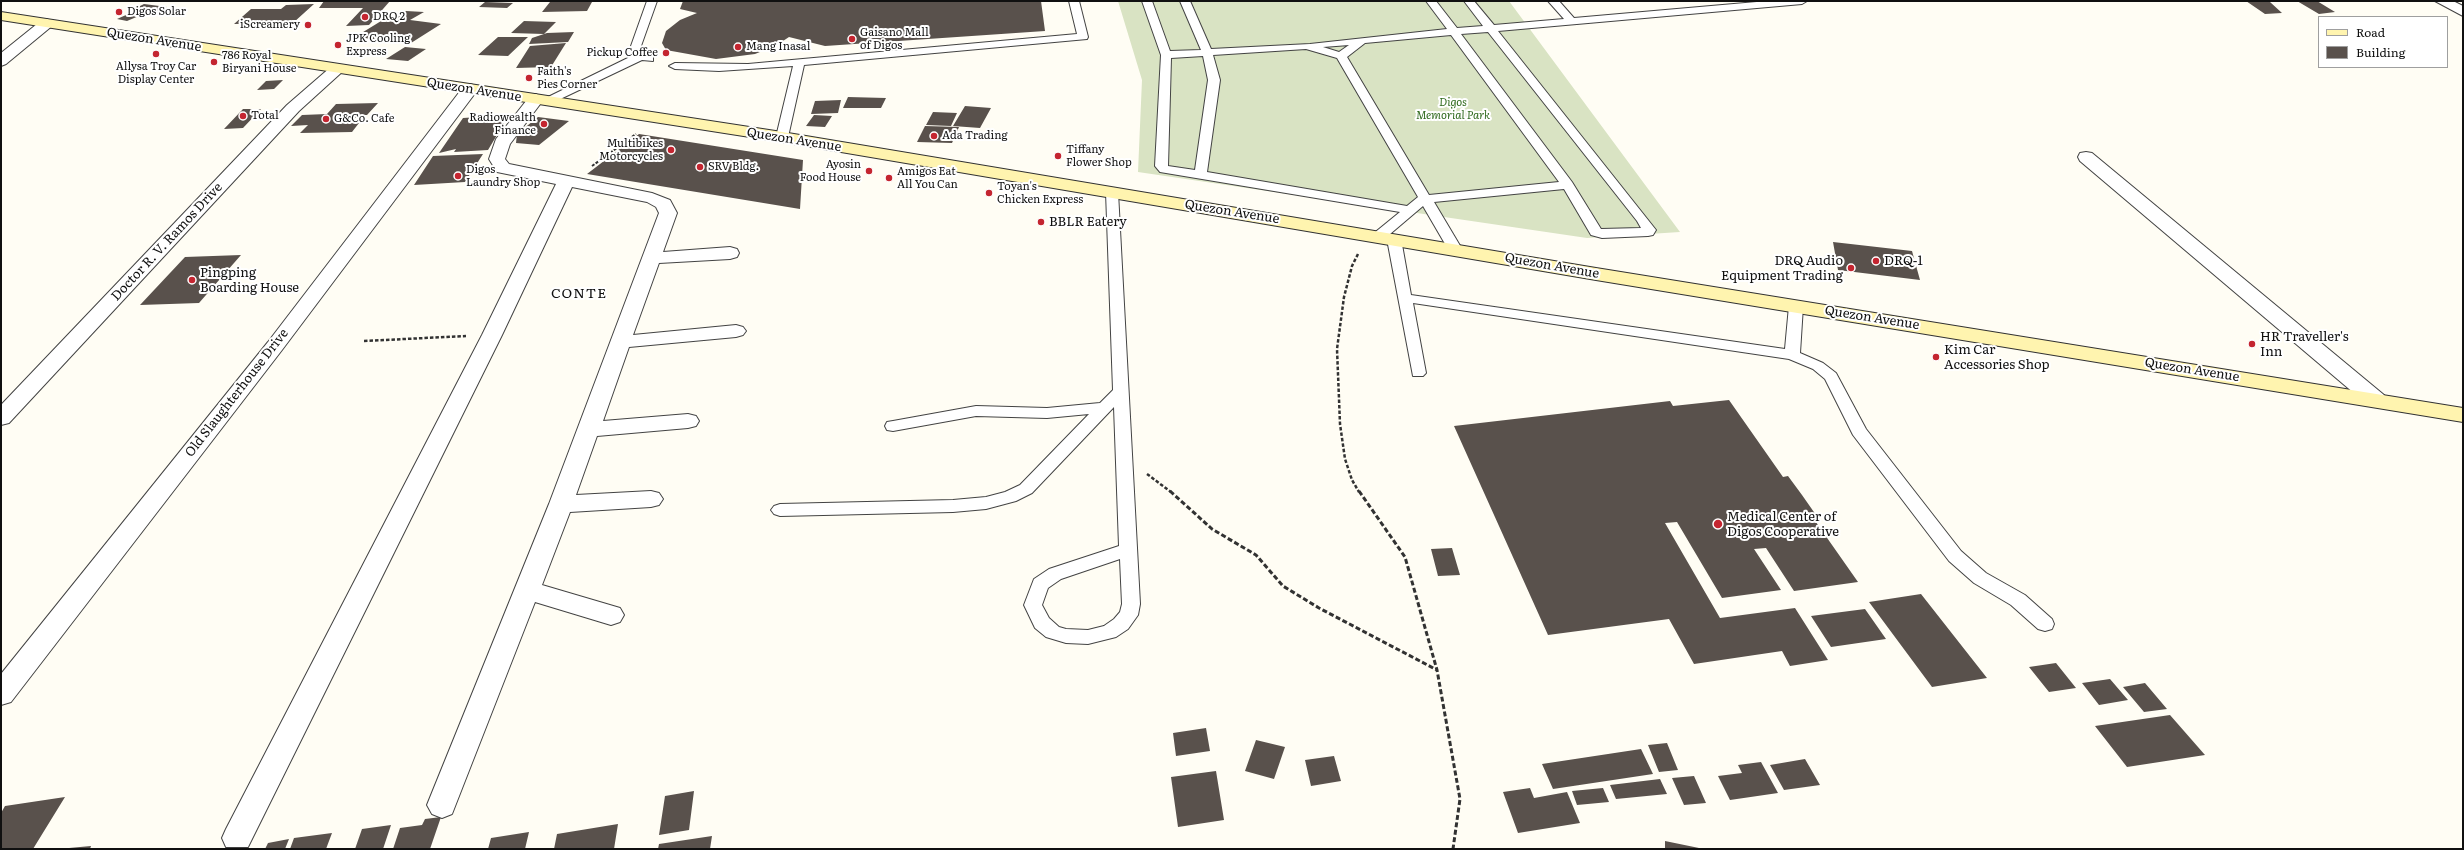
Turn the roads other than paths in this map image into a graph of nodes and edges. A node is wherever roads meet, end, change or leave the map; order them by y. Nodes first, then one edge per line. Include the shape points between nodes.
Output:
1 (652, 1) edge
2 (1074, 1) edge
3 (1147, 1) edge
4 (1185, 1) edge
5 (1431, 1) edge
6 (1469, 1) edge
7 (1553, 1) edge
8 (1802, 1) edge
9 (2442, 1) edge
10 (2463, 12) edge
11 (1, 16) edge
12 (1572, 22) junction
13 (47, 23) junction
14 (1491, 29) junction
15 (1454, 32) junction
16 (1362, 40) junction
17 (1306, 46) junction
18 (1207, 52) junction
19 (1166, 55) junction
20 (1341, 56) junction
21 (1, 61) edge
22 (799, 62) junction
23 (675, 66) dead end
24 (337, 69) junction
25 (470, 89) junction
26 (543, 100) junction
27 (782, 137) junction
28 (2086, 157) dead end
29 (1200, 176) junction
30 (569, 183) junction
31 (1568, 185) junction
32 (1112, 192) junction
33 (1424, 199) junction
34 (1410, 210) junction
35 (1386, 238) junction
36 (1455, 249) junction
37 (730, 252) dead end
38 (652, 258) junction
39 (1405, 298) junction
40 (1796, 306) junction
41 (736, 331) dead end
42 (621, 342) junction
43 (1792, 355) junction
44 (1418, 373) dead end
45 (1121, 391) junction
46 (2376, 400) junction
47 (1103, 408) junction
48 (2463, 415) edge
49 (1, 418) edge
50 (688, 421) dead end
51 (892, 426) dead end
52 (588, 429) junction
53 (651, 499) dead end
54 (561, 504) junction
55 (780, 510) dead end
56 (1128, 550) junction
57 (527, 590) junction
58 (611, 615) dead end
59 (2045, 624) dead end
60 (1, 694) edge
61 (442, 805) dead end
62 (237, 838) dead end

1 - 26 lane via 636,46 636,51 645,58
2 - 22 lane via 1083,37
3 - 19 lane
4 - 18 lane
5 - 15 lane
6 - 14 lane
7 - 12 lane
8 - 12 lane
9 - 10 street
11 - 13 main road, Quezon Avenue
12 - 14 lane
13 - 21 street
13 - 24 main road, Quezon Avenue
14 - 15 lane
14 - 31 lane via 1649,230 1648,232 1596,232
15 - 16 lane
15 - 31 lane
16 - 17 lane
16 - 20 lane
17 - 18 lane
17 - 20 lane
18 - 19 lane
18 - 29 lane via 1214,80
19 - 29 lane via 1161,166 1164,169
20 - 33 lane
22 - 23 lane via 719,68
22 - 27 lane
24 - 25 main road, Quezon Avenue
24 - 49 street, Doctor R. V. Ramos Drive via 293,108
25 - 26 main road, Quezon Avenue
25 - 60 street, Old Slaughterhouse Drive via 275,346
26 - 27 main road, Quezon Avenue
26 - 30 street via 502,143 498,151 498,164 510,171
27 - 32 main road, Quezon Avenue
28 - 46 street
29 - 34 lane
30 - 38 street via 652,198 664,204 668,214
30 - 62 street
31 - 33 lane
32 - 35 main road, Quezon Avenue
32 - 45 lane
33 - 34 lane
33 - 36 lane
34 - 35 lane
35 - 36 main road, Quezon Avenue
35 - 39 lane
36 - 40 main road, Quezon Avenue
37 - 38 street
38 - 42 street
39 - 43 lane
39 - 44 lane
40 - 43 lane
40 - 46 main road, Quezon Avenue
41 - 42 street
42 - 52 street
43 - 59 lane via 1818,366 1831,376 1859,431 1954,556 1980,578 2018,600
45 - 47 lane
45 - 56 lane
46 - 48 main road, Quezon Avenue
47 - 51 lane via 1047,413 976,411
47 - 55 lane via 1026,489 1010,497 986,503 952,506
50 - 52 street
52 - 54 street
53 - 54 street
54 - 57 street
56 - 56 lane via 1131,604 1129,615 1121,624 1109,632 1088,637 1066,636 1053,632 1042,623 1033,605 1040,584 1055,574
57 - 58 street
57 - 61 street

